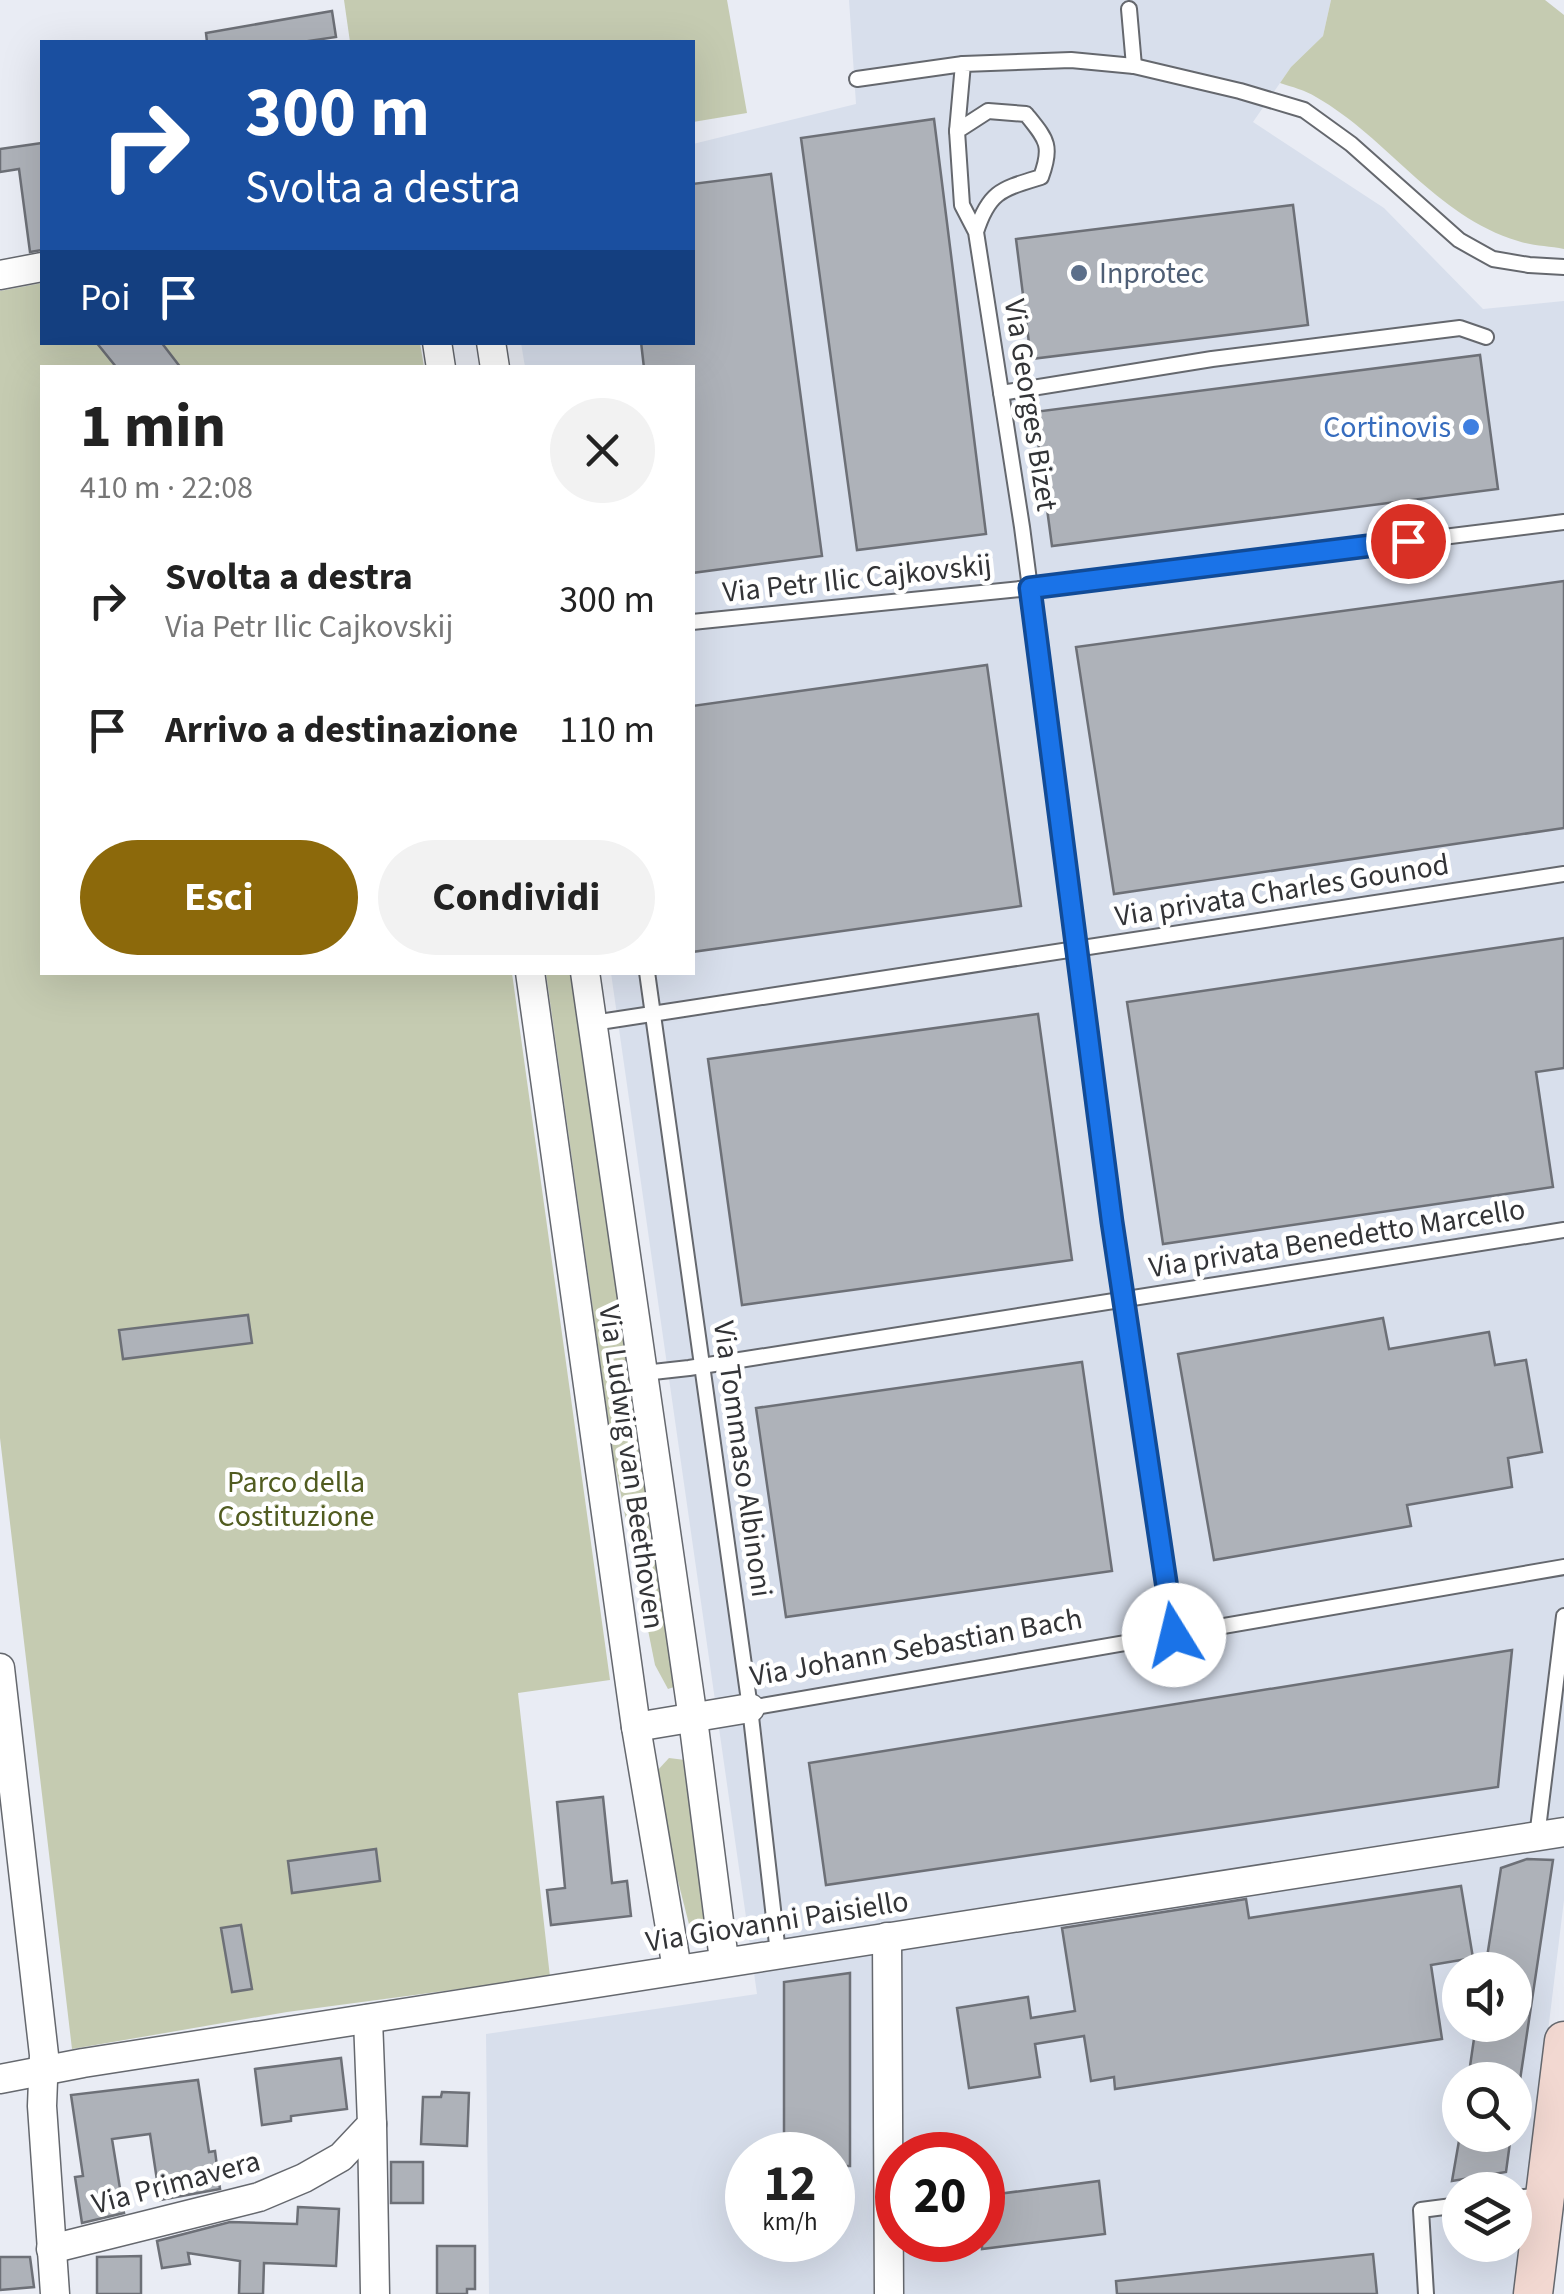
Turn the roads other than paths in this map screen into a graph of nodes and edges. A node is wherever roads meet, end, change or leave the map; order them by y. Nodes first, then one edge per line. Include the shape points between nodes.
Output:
1 (1129, 9) dead end
2 (963, 64) junction
3 (1134, 66) junction
4 (857, 80) dead end
5 (957, 132) junction
6 (976, 232) junction
7 (1564, 266) edge
8 (40, 267) edge
9 (0, 275) edge
10 (1486, 336) dead end
11 (1001, 393) junction
12 (1564, 522) edge
13 (1030, 588) junction
14 (695, 622) edge
15 (1564, 874) edge
16 (1075, 949) junction
17 (530, 975) edge
18 (586, 975) edge
19 (646, 975) edge
20 (652, 1014) junction
21 (593, 1023) junction
22 (1564, 1230) edge
23 (1123, 1300) junction
24 (702, 1366) junction
25 (644, 1372) junction
26 (1564, 1567) edge
27 (1564, 1616) edge
28 (1174, 1635) junction
29 (0, 1668) edge
30 (750, 1708) junction
31 (693, 1718) junction
32 (636, 1727) junction
33 (8, 1814) edge
34 (1550, 1834) edge
35 (888, 1937) junction
36 (778, 1953) junction
37 (724, 1960) junction
38 (677, 1969) junction
39 (368, 2020) junction
40 (1564, 2041) edge
41 (44, 2071) junction
42 (0, 2079) edge
43 (372, 2124) junction
44 (1532, 2187) edge
45 (1442, 2207) edge
46 (50, 2248) junction
47 (1531, 2262) edge
48 (55, 2294) edge
49 (375, 2294) edge
50 (889, 2294) edge
51 (1426, 2294) edge
52 (1532, 2294) edge

1 - 3 lane
2 - 3 lane via 1071,60
2 - 4 lane
2 - 5 lane, Via Georges Bizet
3 - 7 lane via 1304,110 1459,240 1493,258
5 - 6 lane, Via Georges Bizet via 962,205
5 - 6 lane via 988,111 1026,114 1046,140 1041,177 1002,189 984,205
6 - 11 lane, Via Georges Bizet
8 - 9 street
10 - 11 lane via 1460,328
11 - 13 lane, Via Georges Bizet
12 - 13 lane, Via Petr Ilic Cajkovskij
13 - 14 lane, Via Petr Ilic Cajkovskij
13 - 16 lane, Via Georges Bizet
15 - 16 lane, Via privata Charles Gounod
16 - 20 lane, Via privata Charles Gounod
16 - 23 lane, Via Georges Bizet
17 - 32 street, Via Ludwig van Beethoven
18 - 21 street, Via Ludwig van Beethoven
19 - 20 lane, Via Tommaso Albinoni
20 - 21 lane, Via privata Charles Gounod
20 - 24 lane, Via Tommaso Albinoni
21 - 25 street, Via Ludwig van Beethoven
22 - 23 lane, Via privata Benedetto Marcello
23 - 24 lane, Via privata Benedetto Marcello
23 - 28 lane, Via Georges Bizet
24 - 25 lane, Via privata Benedetto Marcello
24 - 30 lane, Via Tommaso Albinoni
25 - 31 street, Via Ludwig van Beethoven
26 - 28 lane, Via Johann Sebastian Bach
27 - 34 lane
28 - 30 lane, Via Johann Sebastian Bach
29 - 33 street
30 - 31 street, Via Johann Sebastian Bach
30 - 36 lane, Via Tommaso Albinoni
31 - 32 street, Via Johann Sebastian Bach
31 - 37 street, Via Ludwig van Beethoven
32 - 38 street, Via Ludwig van Beethoven
33 - 41 street
34 - 35 street, Via Giovanni Paisiello
35 - 36 street, Via Giovanni Paisiello
35 - 50 street
36 - 37 street, Via Giovanni Paisiello
37 - 38 street, Via Giovanni Paisiello
38 - 39 street, Via Giovanni Paisiello
39 - 41 street, Via Giovanni Paisiello
39 - 43 street
40 - 44 main road
41 - 42 street, Via Giovanni Paisiello
41 - 46 street
43 - 46 street, Via Primavera via 341,2157 259,2197
43 - 49 street
45 - 51 lane via 1421,2210
46 - 48 street
47 - 52 main road

